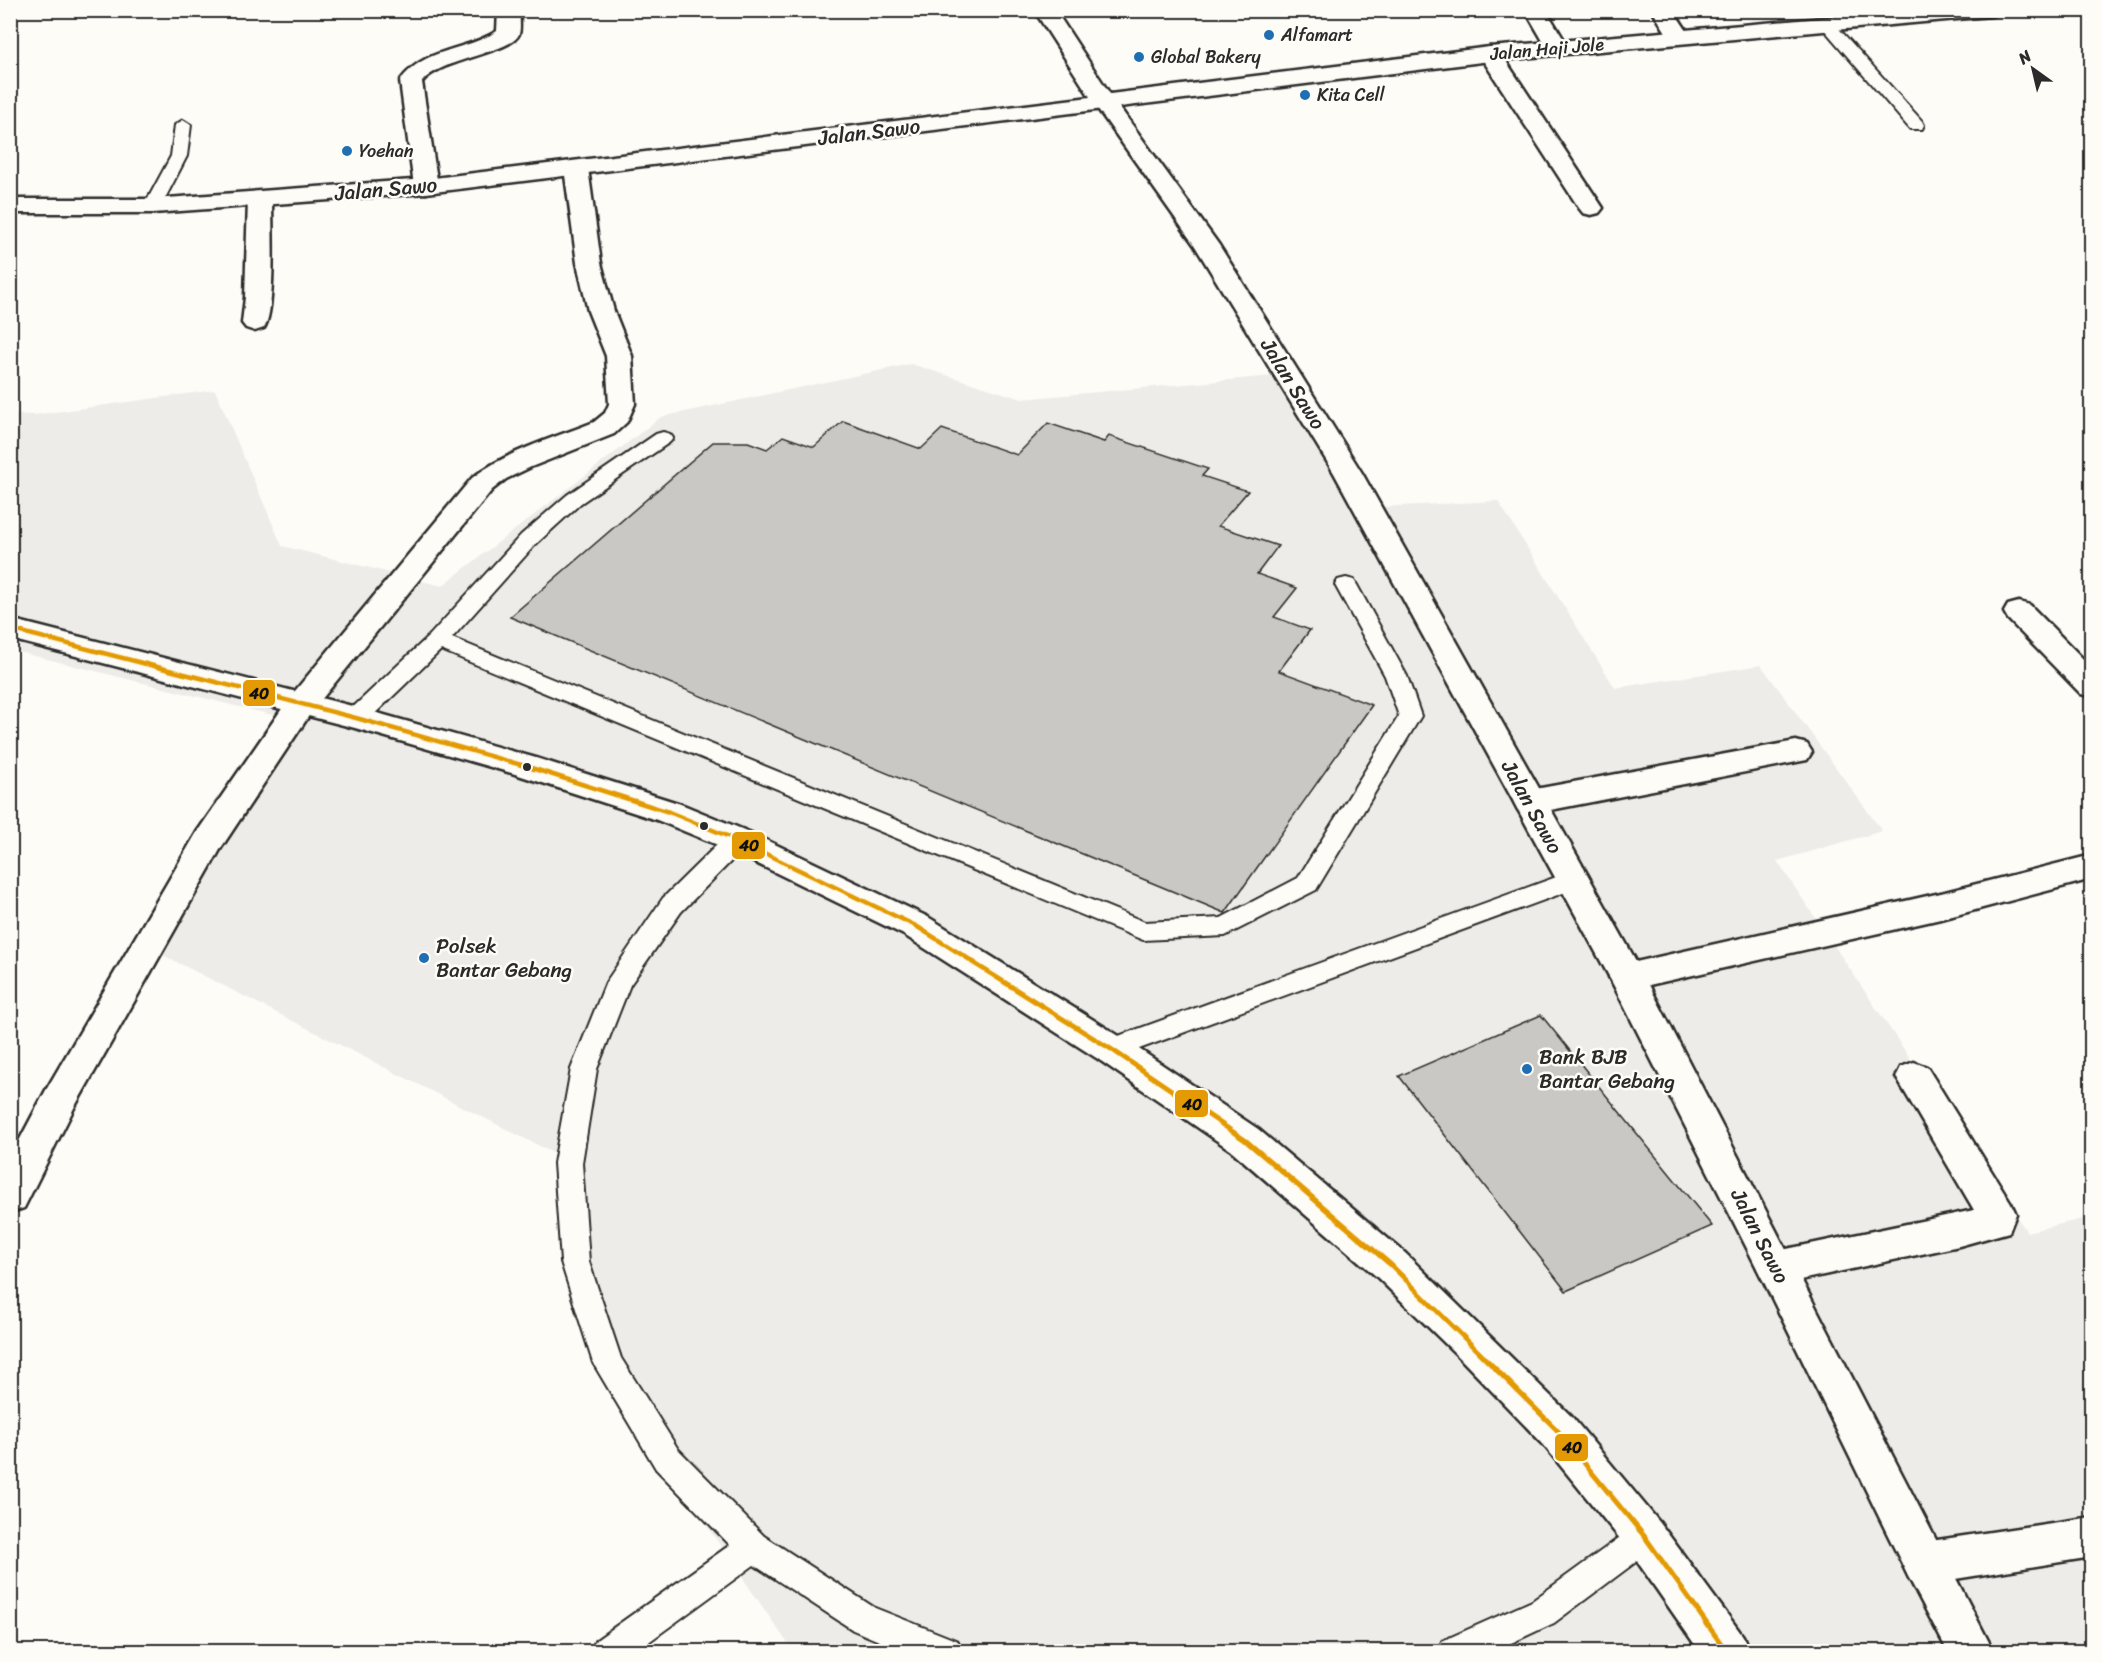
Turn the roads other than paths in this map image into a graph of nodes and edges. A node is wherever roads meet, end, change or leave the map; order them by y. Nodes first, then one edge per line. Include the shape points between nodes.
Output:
1 (509, 10) edge
2 (1044, 10) edge
3 (1535, 10) edge
4 (1662, 10) edge
5 (1991, 10) edge
6 (1827, 24) junction
7 (1680, 37) junction
8 (1558, 48) junction
9 (1490, 54) junction
10 (1104, 102) junction
11 (183, 125) dead end
12 (1916, 125) dead end
13 (576, 168) junction
14 (426, 186) junction
15 (260, 200) junction
16 (10, 206) edge
17 (153, 206) junction
18 (1591, 207) dead end
19 (255, 323) dead end
20 (663, 438) dead end
21 (1346, 585) dead end
22 (2019, 612) dead end
23 (10, 629) edge
24 (438, 640) junction
25 (2091, 687) edge
26 (301, 704) junction
27 (356, 718) junction
28 (1796, 752) dead end
29 (1530, 802) junction
30 (737, 840) junction
31 (2091, 867) edge
32 (1573, 880) junction
33 (1627, 977) junction
34 (1111, 1049) junction
35 (1914, 1077) dead end
36 (10, 1197) edge
37 (1777, 1268) junction
38 (1646, 1538) junction
39 (2091, 1538) edge
40 (753, 1547) junction
41 (1924, 1563) junction
42 (607, 1652) edge
43 (946, 1652) edge
44 (1454, 1652) edge
45 (1727, 1652) edge
46 (1972, 1652) edge

1 - 14 street via 508,34 495,45 436,60 417,70 411,81
2 - 10 street
3 - 8 street
4 - 7 street
5 - 6 street, Jalan Haji Jole
6 - 7 street, Jalan Haji Jole
6 - 12 lane
7 - 8 street, Jalan Haji Jole
8 - 9 street, Jalan Haji Jole
9 - 10 street, Jalan Haji Jole
9 - 18 street
10 - 13 street, Jalan Sawo
10 - 29 street, Jalan Sawo via 1207,245 1348,473
11 - 17 lane via 179,156
13 - 14 street, Jalan Sawo
13 - 26 street via 590,263 619,356 622,404 617,416 604,428 520,461 482,484
14 - 15 street, Jalan Sawo
15 - 17 street, Jalan Sawo
15 - 19 street
16 - 17 street, Jalan Sawo
20 - 24 lane via 574,499 528,540
21 - 24 lane via 1396,676 1410,716 1307,884 1225,927 1143,931
22 - 25 street
23 - 26 street
24 - 27 lane
26 - 27 street
26 - 36 street via 174,899 59,1100
27 - 30 street via 525,765 669,812
28 - 29 street
29 - 32 street, Jalan Sawo
30 - 34 street via 916,926
30 - 40 lane via 672,905 619,982 584,1069 568,1163 575,1262 608,1363 667,1459
31 - 33 street via 1933,908
32 - 33 street, Jalan Sawo
32 - 34 lane
33 - 37 street, Jalan Sawo
34 - 38 street via 1245,1140 1391,1265 1557,1430
35 - 37 street via 1997,1214 1995,1220
37 - 41 street, Jalan Sawo
38 - 44 lane via 1543,1612
38 - 45 street
39 - 41 street
40 - 42 lane
40 - 43 lane via 864,1619
41 - 46 street, Jalan Sawo

